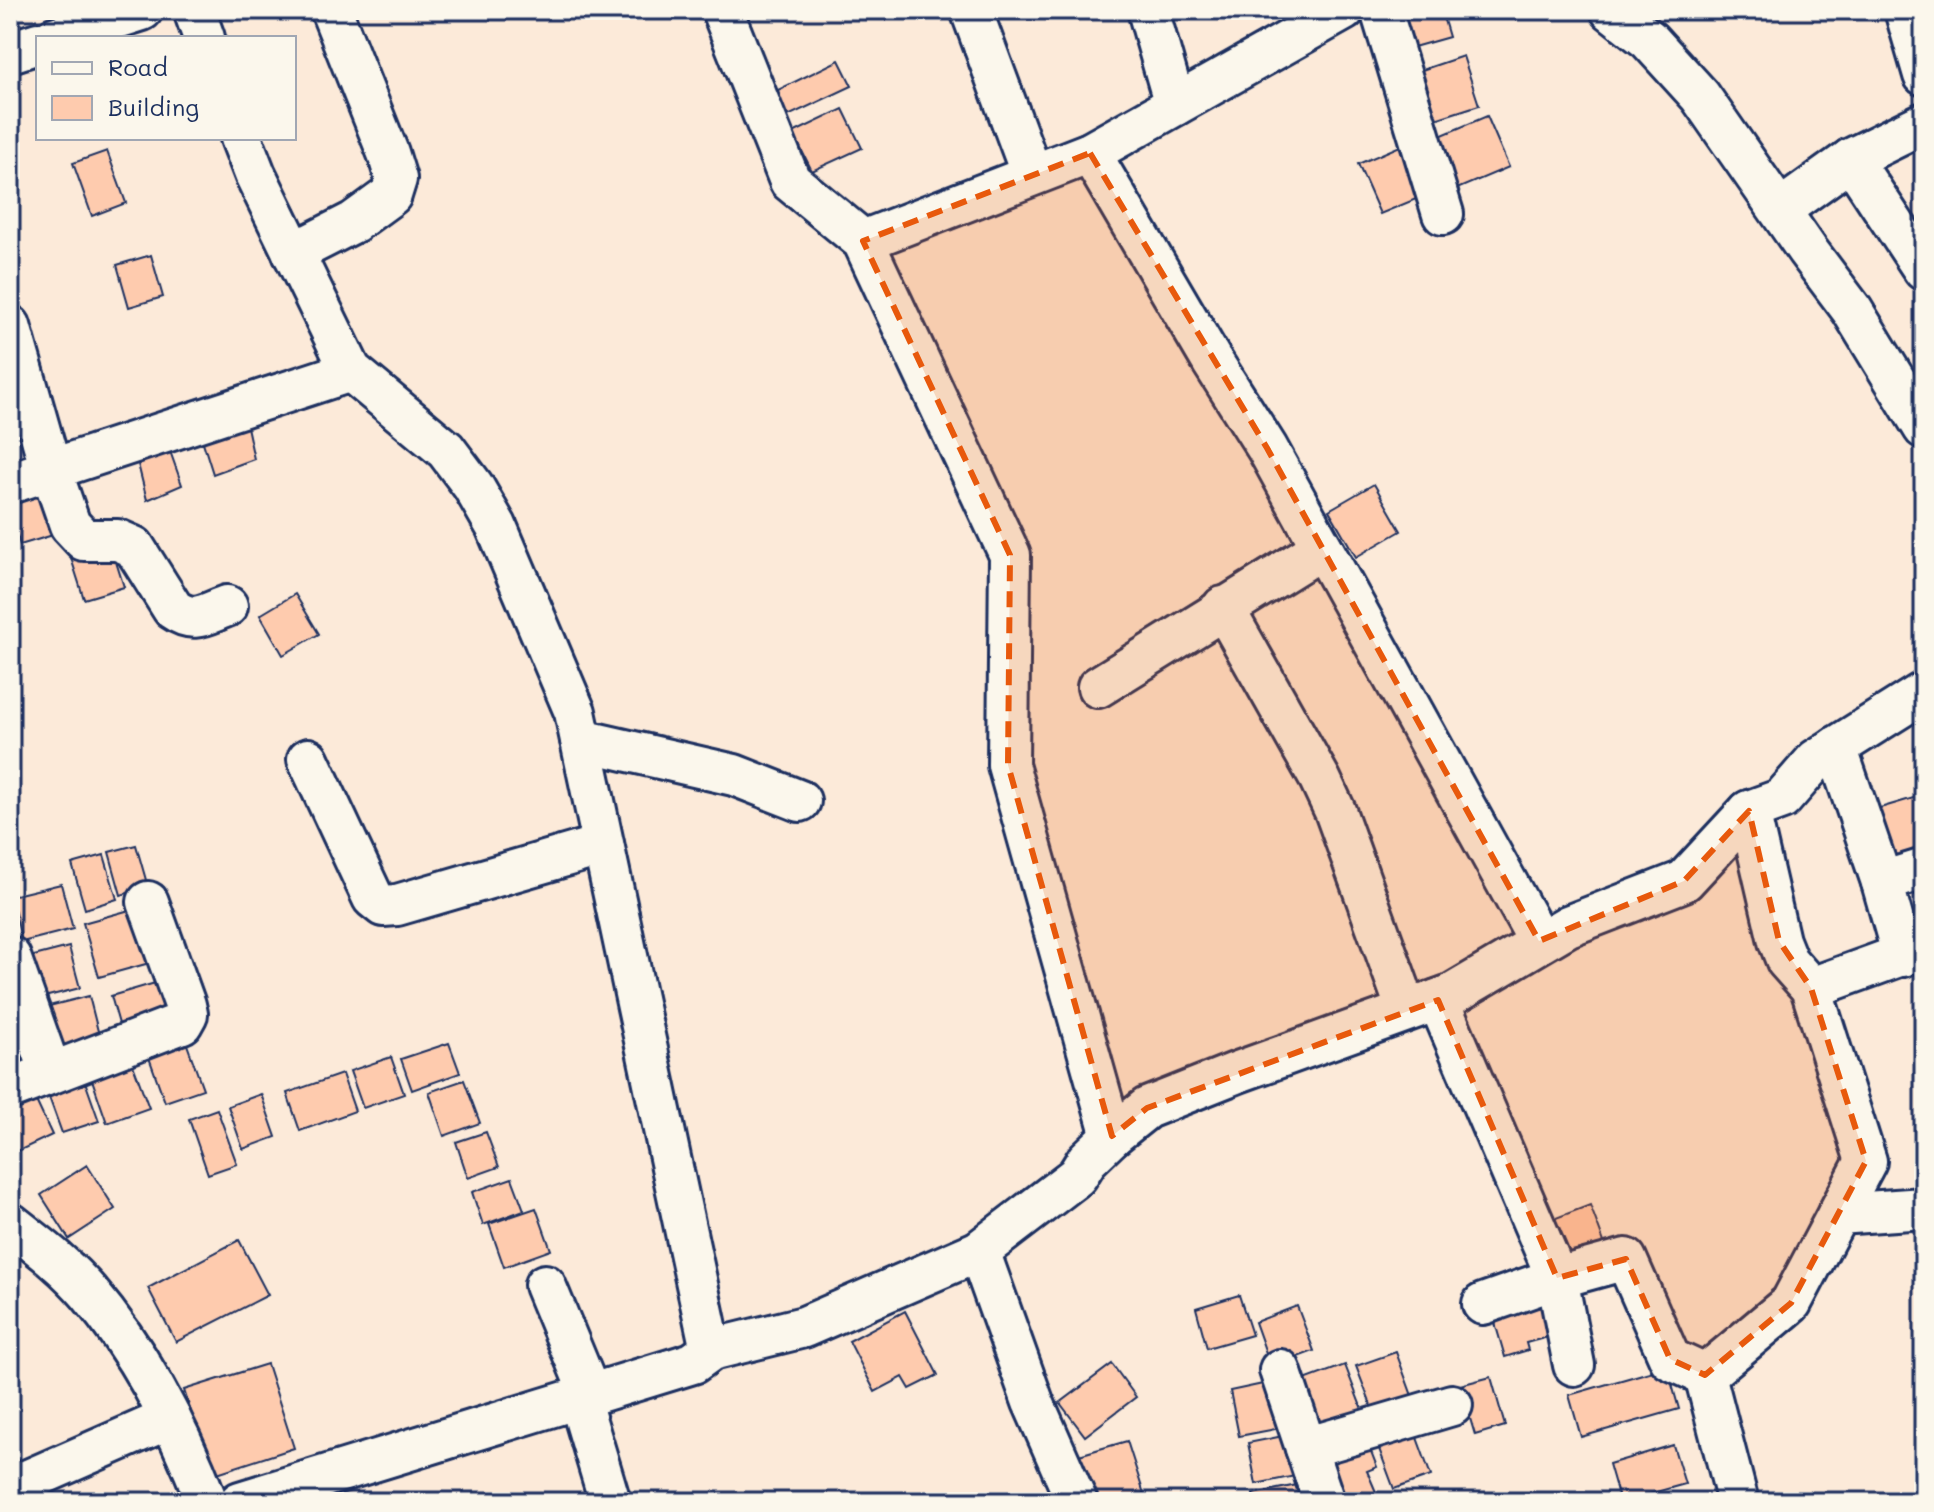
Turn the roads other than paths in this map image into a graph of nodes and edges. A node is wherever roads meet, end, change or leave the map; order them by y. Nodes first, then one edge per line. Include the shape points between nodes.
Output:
1 (142, 10) edge
2 (194, 10) edge
3 (331, 10) edge
4 (722, 10) edge
5 (971, 10) edge
6 (1148, 10) edge
7 (1381, 10) edge
8 (1611, 10) edge
9 (1905, 10) edge
10 (1333, 13) edge
11 (60, 36) edge
12 (203, 36) edge
13 (36, 44) edge
14 (10, 52) edge
15 (1924, 75) edge
16 (1175, 105) junction
17 (1924, 123) edge
18 (242, 140) edge
19 (1090, 153) junction
20 (1851, 159) junction
21 (1032, 175) junction
22 (1780, 210) junction
23 (1443, 214) dead end
24 (863, 241) junction
25 (293, 253) junction
26 (1924, 270) edge
27 (10, 326) edge
28 (351, 371) junction
29 (1924, 428) edge
30 (51, 470) junction
31 (10, 483) edge
32 (1322, 548) junction
33 (227, 606) dead end
34 (1223, 607) junction
35 (1098, 687) dead end
36 (1924, 692) edge
37 (581, 740) junction
38 (1836, 747) junction
39 (308, 759) dead end
40 (800, 801) dead end
41 (1749, 811) junction
42 (603, 845) junction
43 (1924, 869) edge
44 (1882, 882) junction
45 (148, 902) dead end
46 (1539, 941) junction
47 (1914, 952) edge
48 (10, 957) edge
49 (1811, 988) junction
50 (1422, 1005) junction
51 (51, 1073) junction
52 (10, 1089) edge
53 (1112, 1136) junction
54 (1924, 1208) edge
55 (1838, 1214) junction
56 (10, 1223) edge
57 (979, 1251) junction
58 (1557, 1278) junction
59 (545, 1285) dead end
60 (1483, 1304) dead end
61 (711, 1350) junction
62 (1574, 1365) dead end
63 (1280, 1370) dead end
64 (1705, 1375) junction
65 (585, 1396) junction
66 (1452, 1405) dead end
67 (170, 1418) junction
68 (1306, 1448) junction
69 (10, 1488) edge
70 (207, 1502) edge
71 (240, 1502) edge
72 (610, 1502) edge
73 (1077, 1502) edge
74 (1324, 1502) edge
75 (1738, 1502) edge

1 - 11 street
2 - 12 street
3 - 25 street via 396,179 391,195 354,222
4 - 24 street via 790,181
5 - 21 street
6 - 16 street
7 - 23 street
8 - 22 street via 1649,40 1700,96
9 - 15 street
10 - 16 street
13 - 14 street
16 - 19 street
17 - 20 street
18 - 25 street
19 - 21 street
19 - 32 street
20 - 22 street
20 - 26 street
21 - 24 street
22 - 29 street via 1852,310
24 - 53 street via 1010,555 1008,765
25 - 28 street
27 - 30 street
28 - 30 street
28 - 37 street via 446,450 473,486 496,526 557,669
30 - 31 street
30 - 33 street via 78,535 134,547 173,609 191,619
32 - 34 street
32 - 46 street
34 - 35 street
34 - 50 street via 1320,779
36 - 38 street
37 - 40 street via 734,775
37 - 42 street
38 - 41 street via 1816,760 1782,799
38 - 44 street
39 - 42 street via 373,898 383,906
41 - 46 street via 1684,881
41 - 49 street via 1779,941 1787,961
42 - 61 street
43 - 44 street
44 - 47 street
45 - 51 street via 185,1005 182,1023
46 - 50 street via 1483,978
47 - 49 street
48 - 51 street
49 - 55 street via 1866,1161
50 - 53 street via 1147,1108
50 - 58 street
51 - 52 street
53 - 57 street via 1077,1176
54 - 55 street
55 - 64 street via 1791,1303
56 - 67 street via 88,1292 128,1344
57 - 61 street via 804,1327
57 - 73 street via 1033,1402
58 - 60 street
58 - 62 street
58 - 64 street via 1626,1259 1670,1359
59 - 65 street
61 - 65 street via 693,1363
63 - 68 street
64 - 75 street
65 - 71 street
65 - 72 street
66 - 68 street
67 - 69 street
67 - 70 street
68 - 74 street

